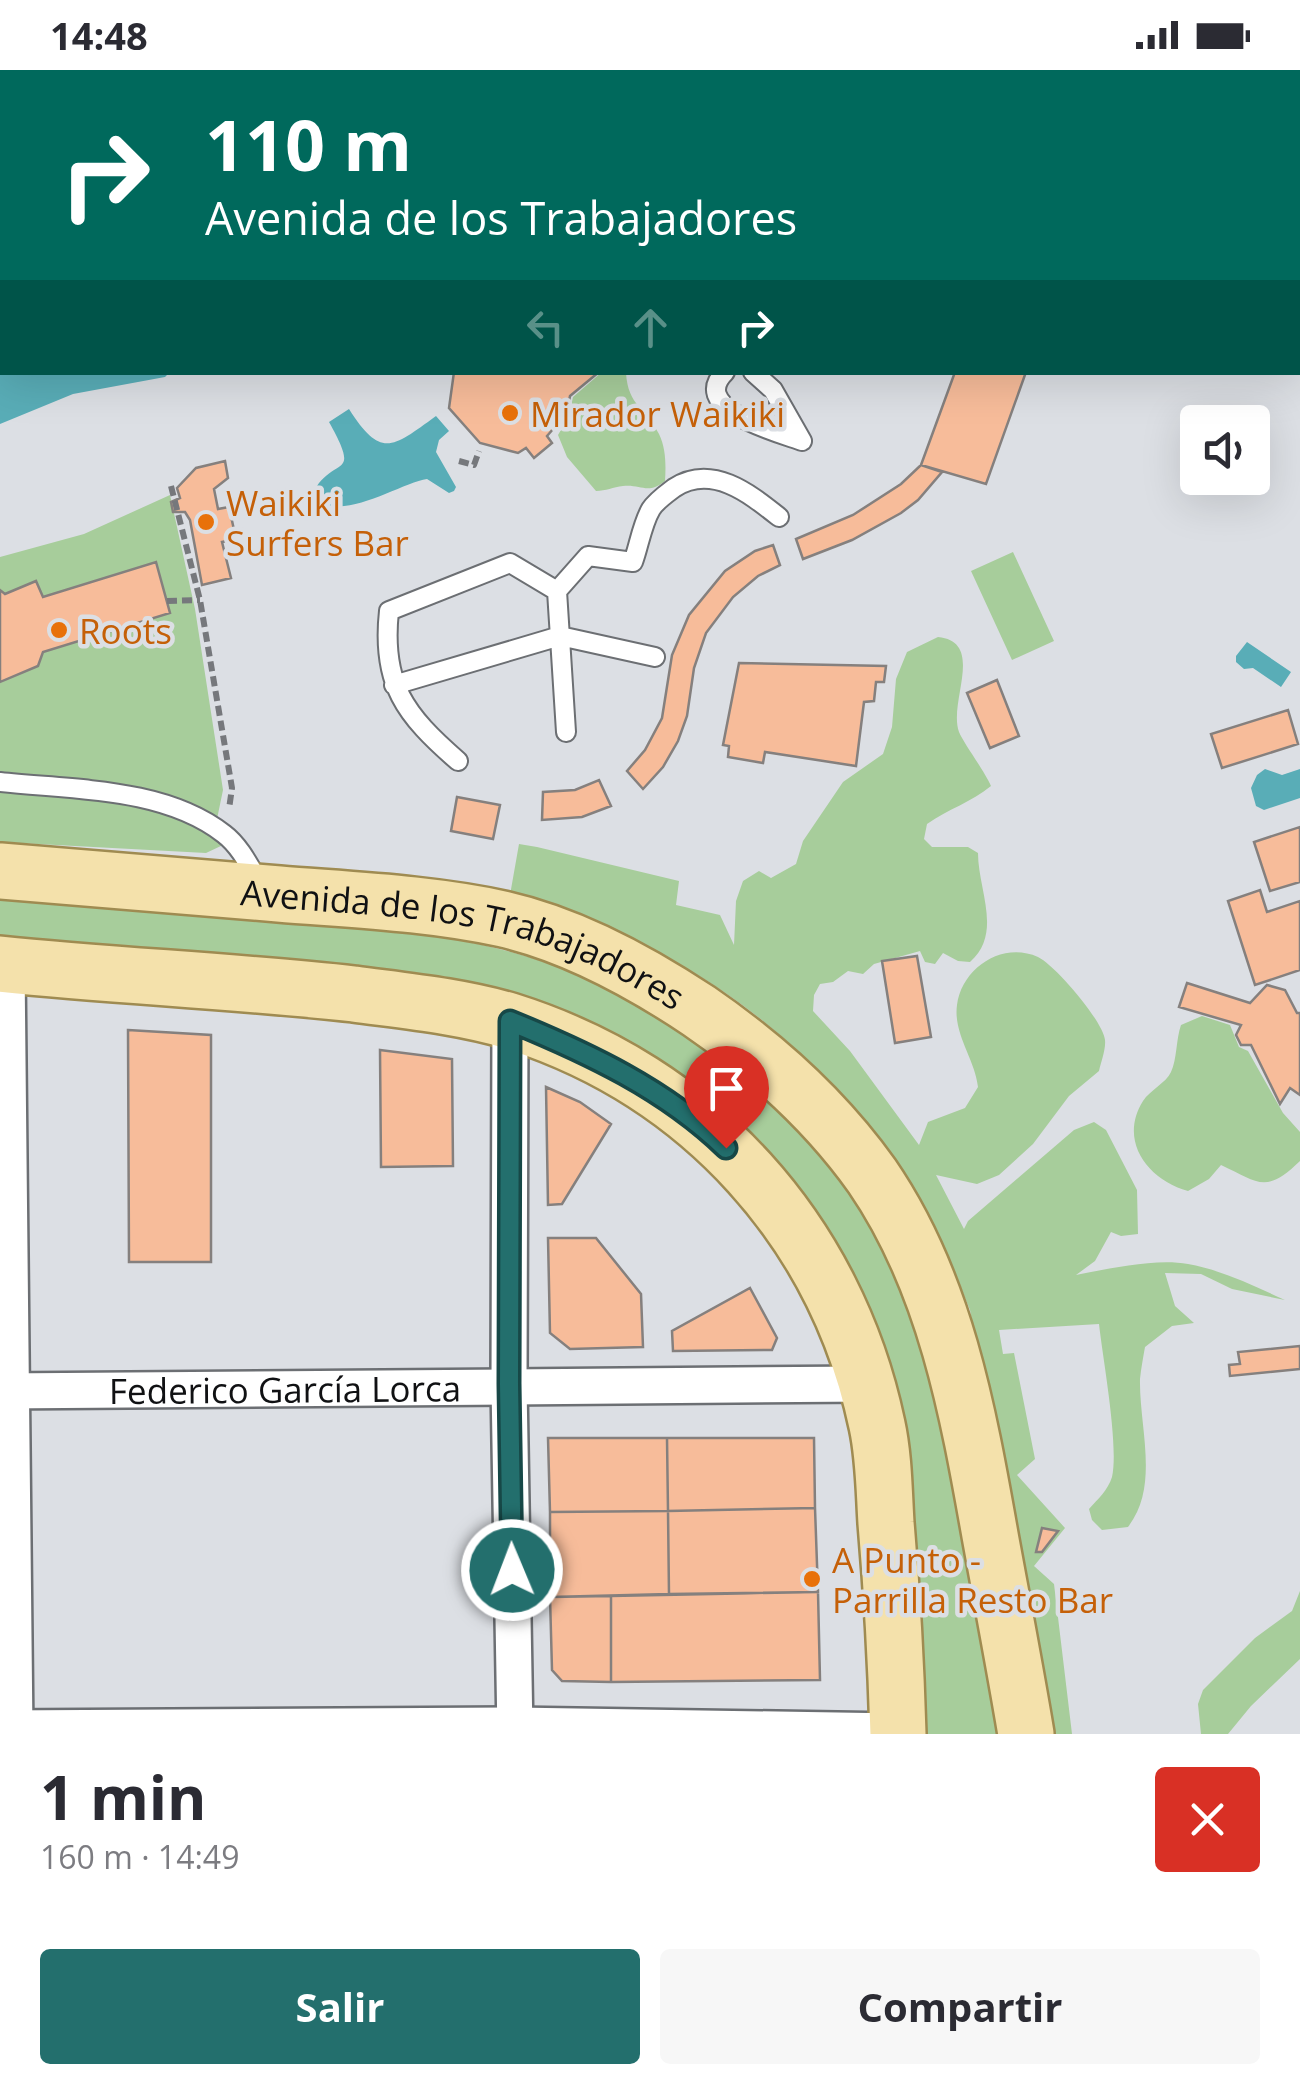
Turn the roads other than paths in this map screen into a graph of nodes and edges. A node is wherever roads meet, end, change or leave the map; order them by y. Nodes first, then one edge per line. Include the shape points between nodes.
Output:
1 (722, 375) edge
2 (756, 375) edge
3 (780, 517) dead end
4 (558, 591) junction
5 (560, 636) junction
6 (655, 657) dead end
7 (394, 685) junction
8 (566, 732) dead end
9 (458, 760) dead end
10 (0, 782) edge
11 (0, 871) edge
12 (266, 893) junction
13 (4, 964) edge
14 (510, 1021) junction
15 (509, 1384) junction
16 (868, 1384) junction
17 (6, 1391) edge
18 (515, 1729) edge
19 (10, 1730) edge
20 (898, 1732) edge
21 (1026, 1734) edge

1 - 2 lane via 717,393 726,410 802,441 773,390
3 - 4 lane via 727,482 680,484 650,510 634,562 588,556
4 - 5 lane
4 - 7 lane via 510,562 388,610 385,642
5 - 6 lane
5 - 7 lane
5 - 8 lane
7 - 9 lane via 420,725
10 - 12 lane via 171,807 226,835
11 - 12 main road, Avenida de los Trabajadores
12 - 21 main road, Avenida de los Trabajadores via 506,920 584,946 732,1034 846,1141 914,1253 960,1379
13 - 14 main road, Avenida de los Trabajadores via 296,988 433,1004
13 - 17 street
14 - 15 street
14 - 16 main road, Avenida de los Trabajadores via 621,1071 742,1162 780,1206 835,1296
15 - 16 street, Federico García Lorca
15 - 17 street, Federico García Lorca
15 - 18 street
16 - 20 main road, Avenida de los Trabajadores via 884,1492
17 - 19 street
18 - 19 street
18 - 20 street

